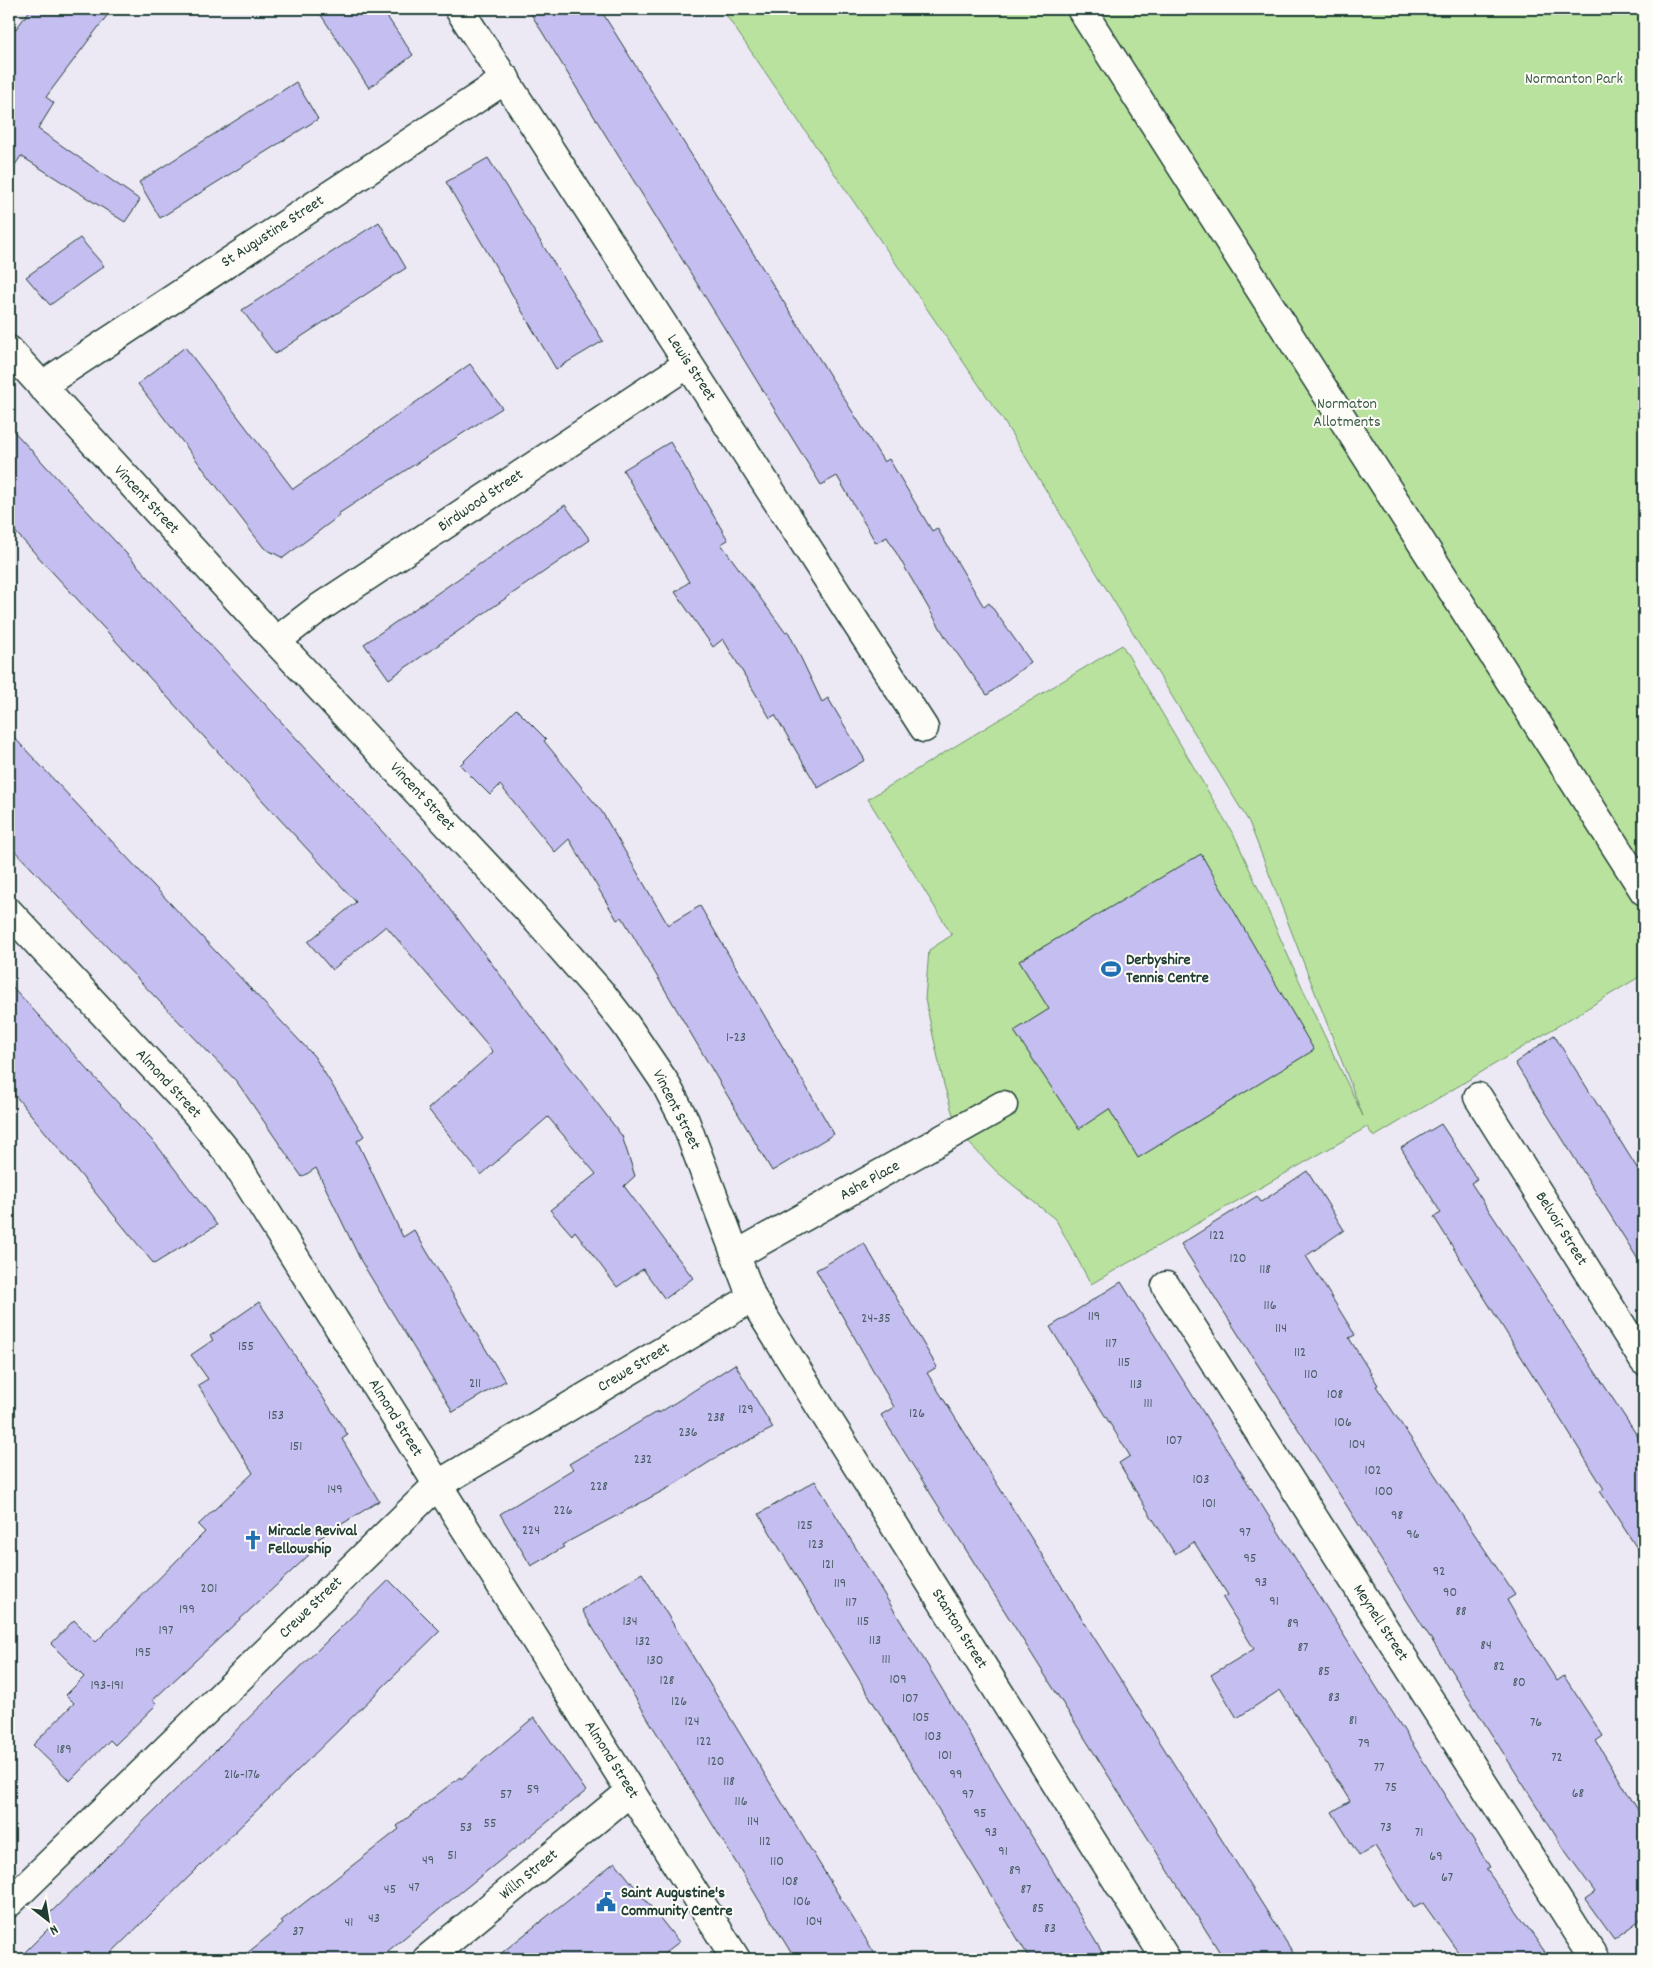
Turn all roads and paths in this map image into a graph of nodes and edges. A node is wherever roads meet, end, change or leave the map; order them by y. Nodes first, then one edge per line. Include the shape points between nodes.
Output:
1 (459, 9) edge
2 (1081, 9) edge
3 (506, 79) junction
4 (9, 350) edge
5 (688, 364) junction
6 (41, 386) junction
7 (276, 641) junction
8 (924, 728) dead end
9 (1644, 892) edge
10 (9, 912) edge
11 (1478, 1097) dead end
12 (1004, 1105) dead end
13 (736, 1255) junction
14 (1166, 1286) dead end
15 (752, 1298) junction
16 (1644, 1361) edge
17 (436, 1485) junction
18 (631, 1791) junction
19 (9, 1903) edge
20 (427, 1959) edge
21 (736, 1959) edge
22 (1166, 1959) edge
23 (1594, 1959) edge

1 - 3 street, Lewis Street
2 - 9 street
3 - 5 street, Lewis Street
3 - 6 street, St Augustine Street
4 - 6 street, Vincent Street
5 - 7 street, Birdwood Street via 319,608
5 - 8 street, Lewis Street
6 - 7 street, Vincent Street
7 - 13 street, Vincent Street via 528,910 626,1026 664,1081 685,1121
10 - 17 street, Almond Street via 196,1113 233,1159
11 - 16 street, Belvoir Street
12 - 13 street, Ashe Place
13 - 15 street, Vincent Street
14 - 23 street, Meynell Street
15 - 17 street, Crewe Street
15 - 22 street, Stanton Street
17 - 18 street, Almond Street
17 - 19 street, Crewe Street
18 - 20 street, Willn Street
18 - 21 street, Almond Street

